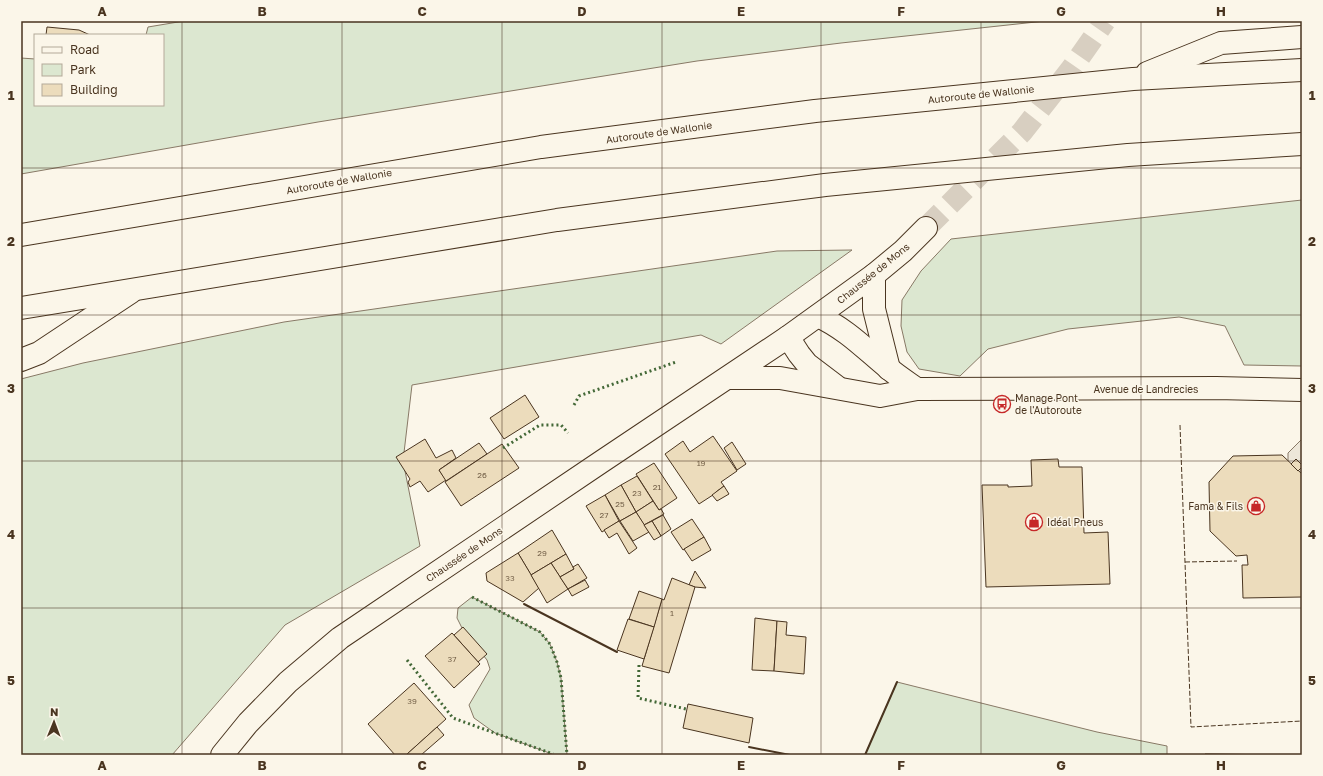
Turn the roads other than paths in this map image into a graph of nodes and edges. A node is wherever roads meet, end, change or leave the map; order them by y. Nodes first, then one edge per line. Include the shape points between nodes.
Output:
1 (1302, 37) edge
2 (1302, 70) edge
3 (1133, 79) junction
4 (1302, 144) edge
5 (926, 228) tunnel mouth
6 (21, 235) edge
7 (874, 275) junction
8 (137, 288) junction
9 (21, 308) edge
10 (818, 316) junction
11 (788, 337) junction
12 (21, 360) edge
13 (889, 369) junction
14 (728, 378) junction
15 (839, 388) junction
16 (917, 389) junction
17 (1302, 390) edge
18 (222, 755) edge

1 - 3 main road via 1221,43
2 - 3 main road, Autoroute de Wallonie
3 - 6 main road, Autoroute de Wallonie via 815,111 541,147
4 - 8 main road via 1128,155 825,185 557,220
5 - 7 main road, Chaussée de Mons
7 - 10 main road, Chaussée de Mons
7 - 13 main road via 874,309
8 - 9 main road
8 - 12 main road via 39,353
10 - 11 main road, Chaussée de Mons
10 - 13 main road via 851,335
11 - 14 main road, Chaussée de Mons
11 - 15 main road, Avenue de Landrecies via 807,364
13 - 16 main road
14 - 15 main road, Avenue de Landrecies via 780,378
14 - 18 main road, Chaussée de Mons via 340,638 288,682 248,723
15 - 16 main road, Avenue de Landrecies via 880,396
16 - 17 main road, Avenue de Landrecies

